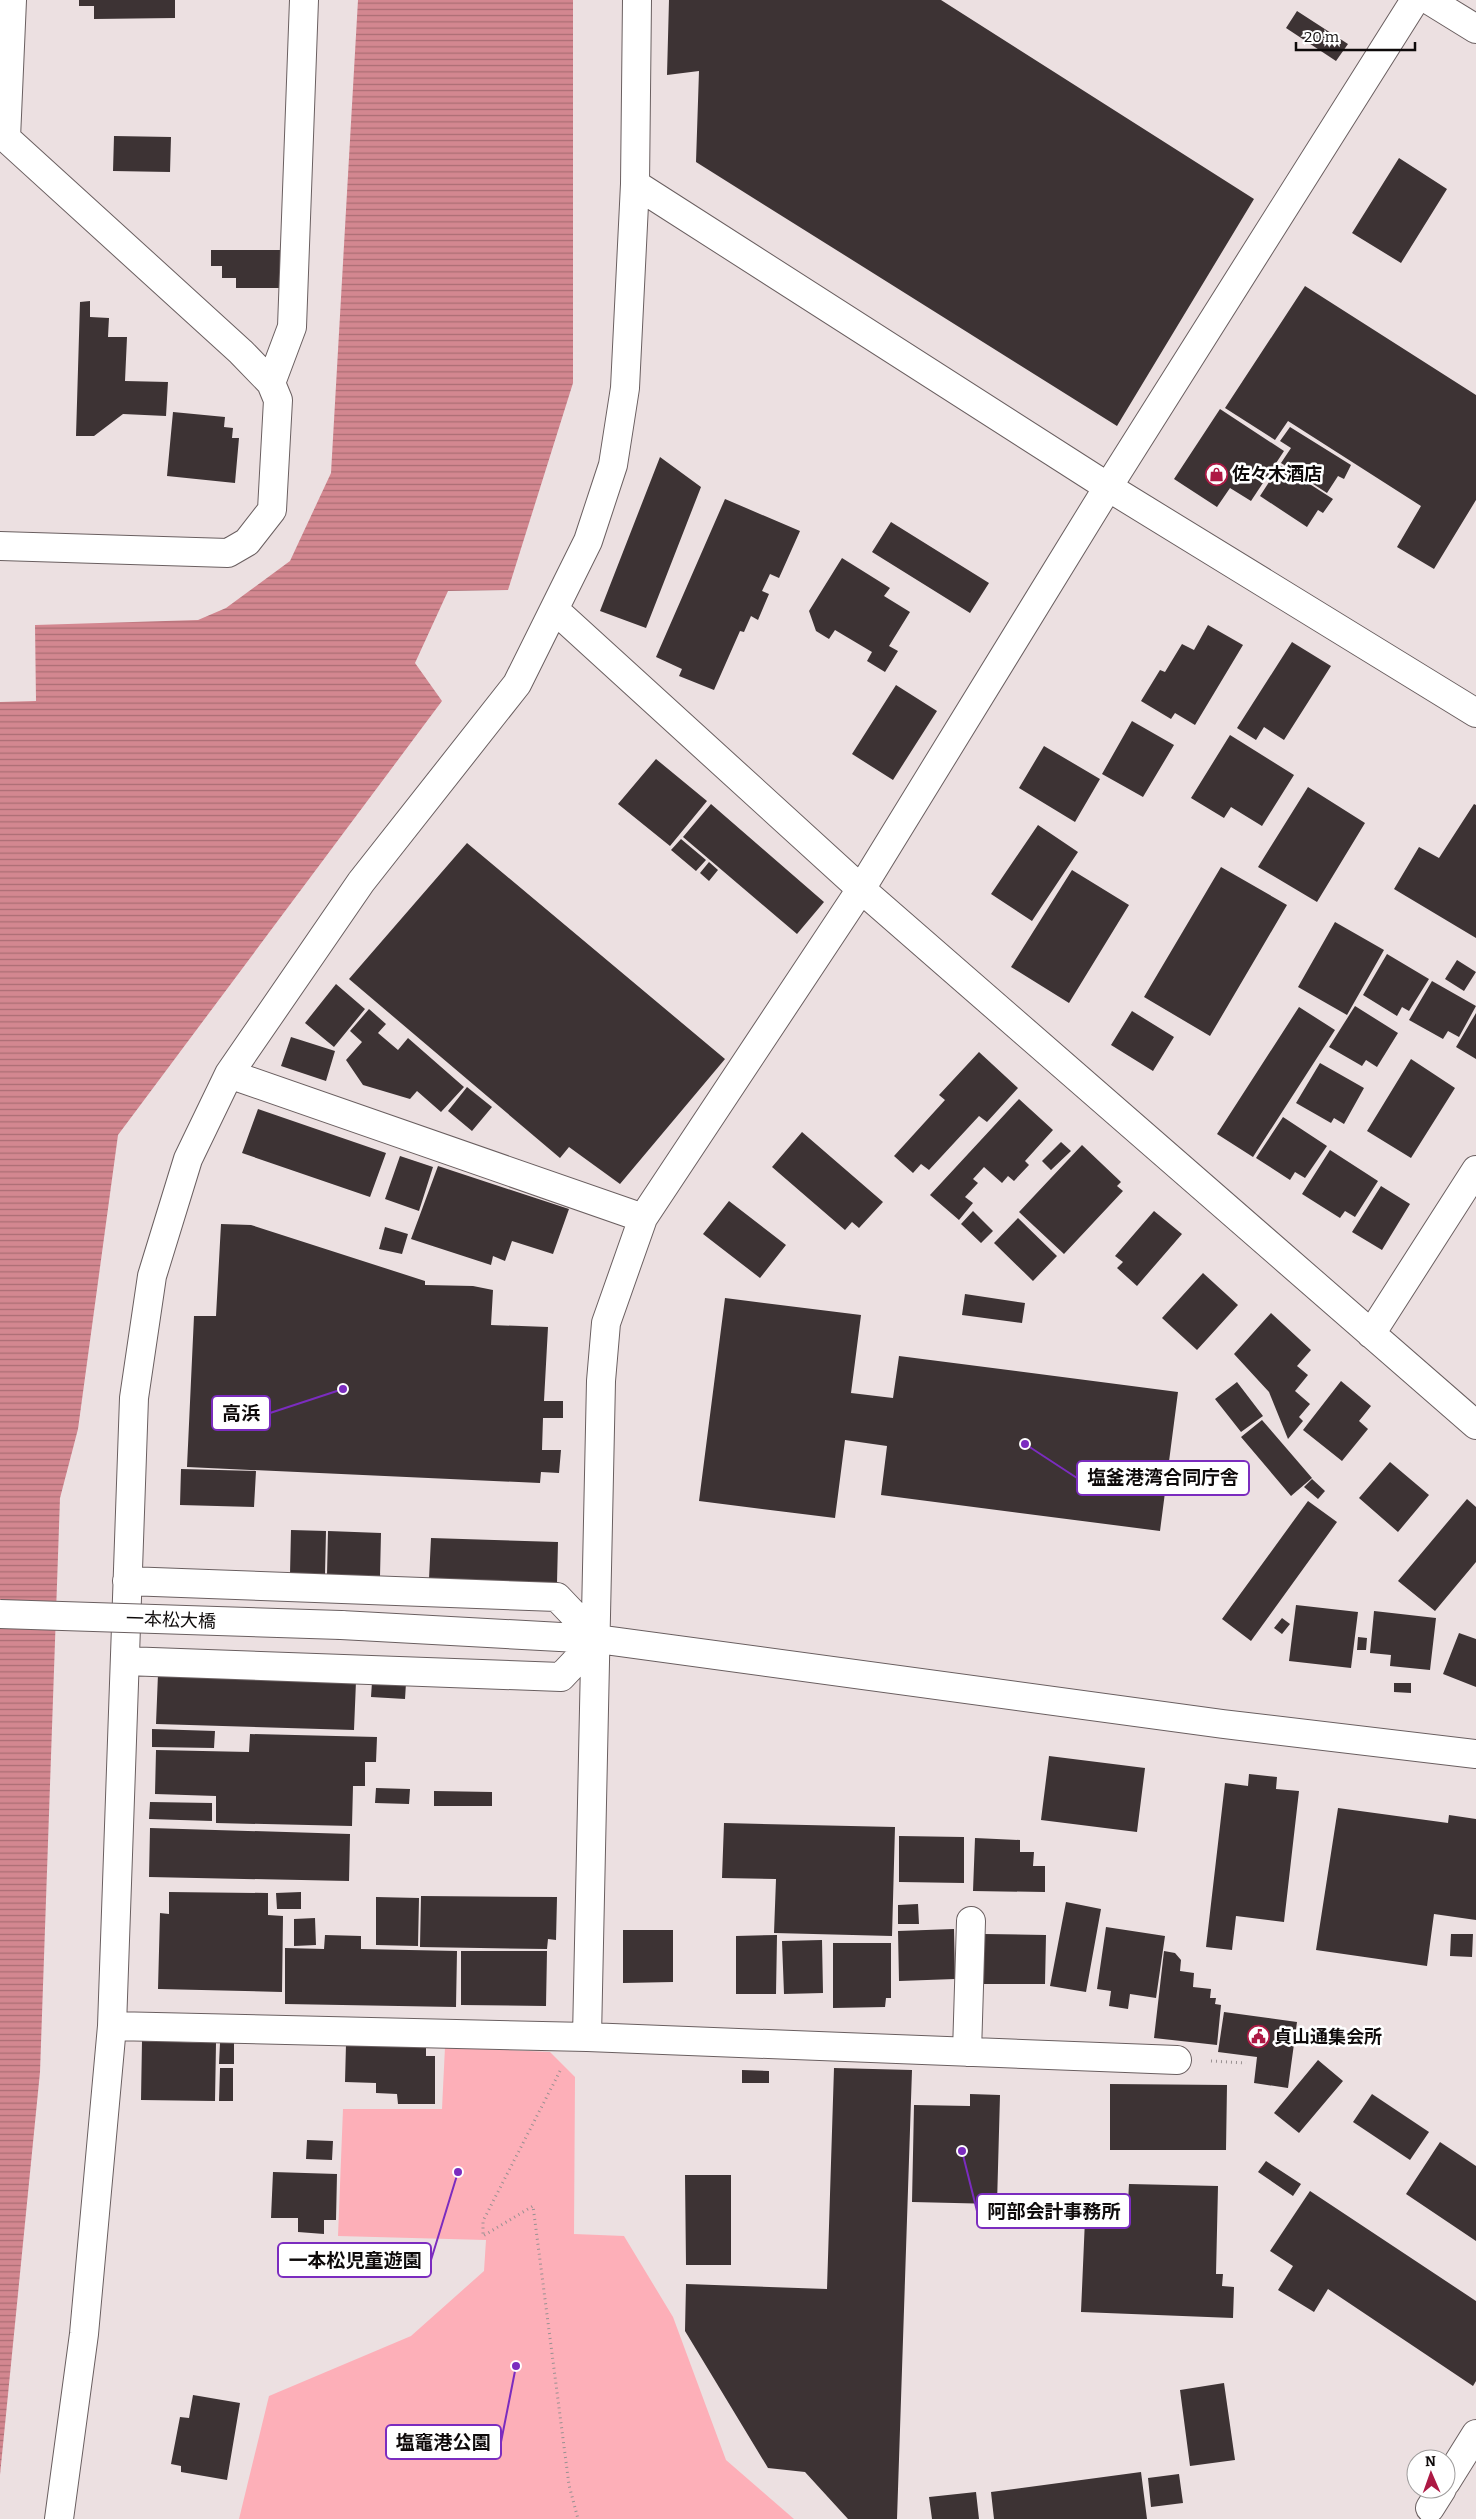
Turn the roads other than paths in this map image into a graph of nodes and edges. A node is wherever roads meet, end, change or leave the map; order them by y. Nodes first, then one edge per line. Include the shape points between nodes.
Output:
1 (12, 0) edge
2 (304, 0) edge
3 (637, 0) edge
4 (1415, 0) edge
5 (1429, 0) edge
6 (1476, 29) edge
7 (3, 137) edge
8 (635, 184) junction
9 (271, 383) junction
10 (1108, 487) junction
11 (0, 546) edge
12 (555, 610) junction
13 (1476, 714) edge
14 (861, 889) junction
15 (229, 1074) junction
16 (1476, 1170) edge
17 (643, 1218) junction
18 (1371, 1334) junction
19 (1476, 1425) edge
20 (128, 1581) junction
21 (0, 1614) edge
22 (597, 1639) junction
23 (124, 1661) junction
24 (1476, 1754) edge
25 (971, 1921) dead end
26 (112, 2026) junction
27 (576, 2036) junction
28 (967, 2052) junction
29 (1178, 2060) dead end
30 (1476, 2434) edge
31 (1456, 2466) edge
32 (59, 2519) edge

1 - 7 street
2 - 9 street via 292,327
3 - 8 street
4 - 10 street
5 - 6 street
7 - 9 street
8 - 10 street
8 - 12 street via 625,388 614,465 588,541
9 - 11 street via 278,400 272,510 247,542 228,553
10 - 13 street
10 - 14 street
12 - 14 street
12 - 15 street via 517,684 361,882
14 - 17 street
14 - 18 street
15 - 17 street
15 - 20 street via 188,1159 152,1276 134,1398
16 - 18 street
17 - 22 street via 606,1323 601,1381
18 - 19 street
20 - 22 street via 557,1597
20 - 23 street
21 - 22 street, 一本松大橋, bridge via 341,1625
22 - 23 street via 561,1677
22 - 24 street, 一本松大橋
22 - 27 street
23 - 26 street
25 - 28 street
26 - 27 street
26 - 32 street via 84,2334
27 - 28 street
28 - 29 street
30 - 31 street

